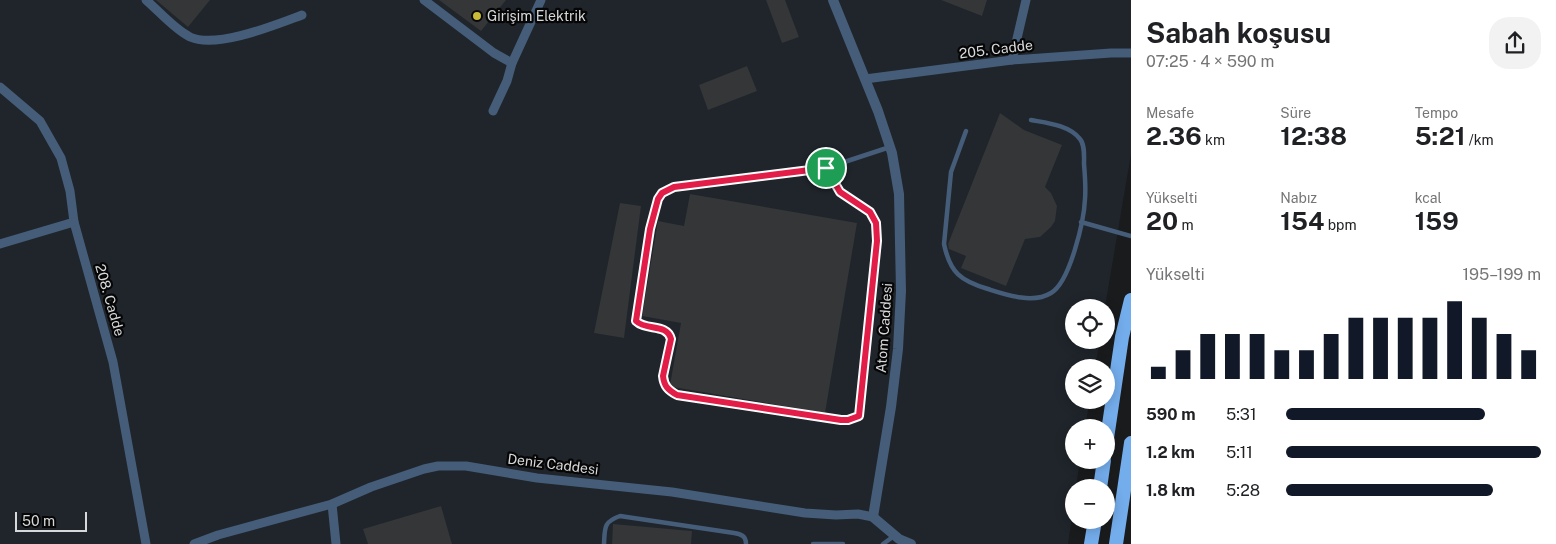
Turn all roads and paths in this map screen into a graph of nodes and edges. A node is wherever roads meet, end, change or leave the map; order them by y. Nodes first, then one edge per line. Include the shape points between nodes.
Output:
1 (146, 0) edge
2 (424, 0) edge
3 (541, 0) edge
4 (834, 0) edge
5 (1026, 0) edge
6 (302, 15) dead end
7 (1131, 53) edge
8 (1012, 60) junction
9 (512, 63) junction
10 (865, 79) junction
11 (0, 87) edge
12 (493, 111) dead end
13 (1031, 120) dead end
14 (966, 131) dead end
15 (890, 147) junction
16 (826, 168) junction
17 (74, 222) junction
18 (1081, 222) junction
19 (1131, 236) edge
20 (0, 244) edge
21 (1131, 300) edge
22 (1110, 419) edge
23 (1131, 442) edge
24 (332, 504) junction
25 (873, 517) junction
26 (1094, 529) edge
27 (895, 536) junction
28 (146, 544) edge
29 (194, 544) edge
30 (336, 544) edge
31 (604, 544) edge
32 (746, 544) edge
33 (813, 544) edge
34 (843, 544) edge
35 (883, 544) edge
36 (911, 544) edge
37 (1091, 544) edge
38 (1116, 544) edge

1 - 6 street via 182,32 198,39 226,39
2 - 9 street via 487,49
3 - 9 street
4 - 10 street, Atom Caddesi
5 - 8 street
7 - 8 street, 205. Cadde
8 - 10 street, 205. Cadde
9 - 12 street
10 - 15 street, Atom Caddesi
11 - 17 street, 208. Cadde via 40,121 60,158 70,191
13 - 18 lane via 1068,130 1081,140 1085,192
14 - 18 lane via 951,172 944,244 946,256 956,274 987,289 1022,298 1051,293 1065,278
15 - 16 lane
15 - 25 street, Atom Caddesi via 899,194 901,291 891,407
16 - 16 lane via 674,187 662,193 650,229 636,321 670,334 663,376 668,390 677,395 841,420 859,416 877,241 876,223 870,212 840,192
17 - 20 street
17 - 28 street, 208. Cadde via 114,362
18 - 19 lane
21 - 22 highway
23 - 38 highway
24 - 25 street, Deniz Caddesi via 424,469 466,466 806,513
24 - 29 street, Deniz Caddesi
24 - 30 street
25 - 27 street
26 - 37 highway
27 - 35 lane
27 - 36 street
31 - 32 lane via 605,527 620,516 734,532 742,534
33 - 34 lane

